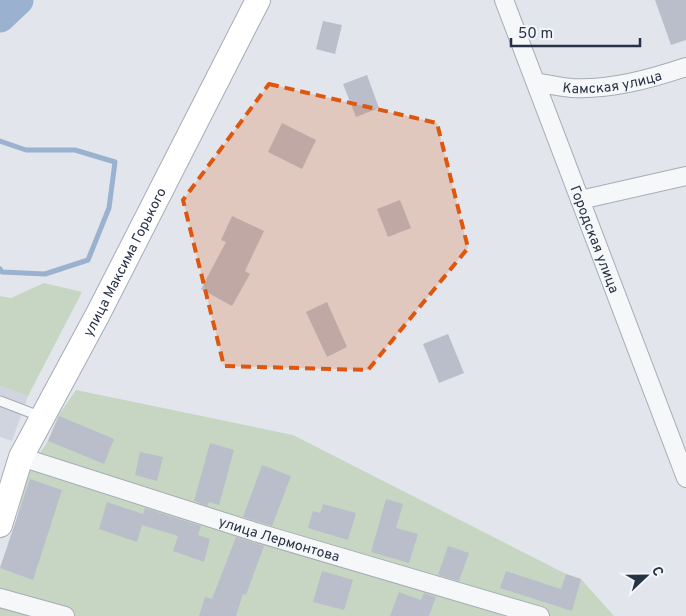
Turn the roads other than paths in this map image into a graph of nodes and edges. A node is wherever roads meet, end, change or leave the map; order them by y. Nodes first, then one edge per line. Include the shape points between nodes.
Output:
1 (258, 0) edge
2 (504, 0) edge
3 (686, 67) edge
4 (537, 83) junction
5 (686, 176) edge
6 (580, 200) junction
7 (0, 401) edge
8 (42, 417) junction
9 (20, 456) junction
10 (686, 478) edge
11 (2, 510) edge
12 (0, 598) edge
13 (65, 616) edge
14 (540, 616) edge

1 - 8 street, улица Максима Горького
2 - 4 street, Городская улица
3 - 4 street, Камская улица via 600,87 571,88
4 - 6 street, Городская улица
5 - 6 street
6 - 10 street, Городская улица
7 - 8 lane
8 - 9 street, улица Максима Горького
9 - 11 street, улица Максима Горького
9 - 14 street, улица Лермонтова via 255,532
12 - 13 street

